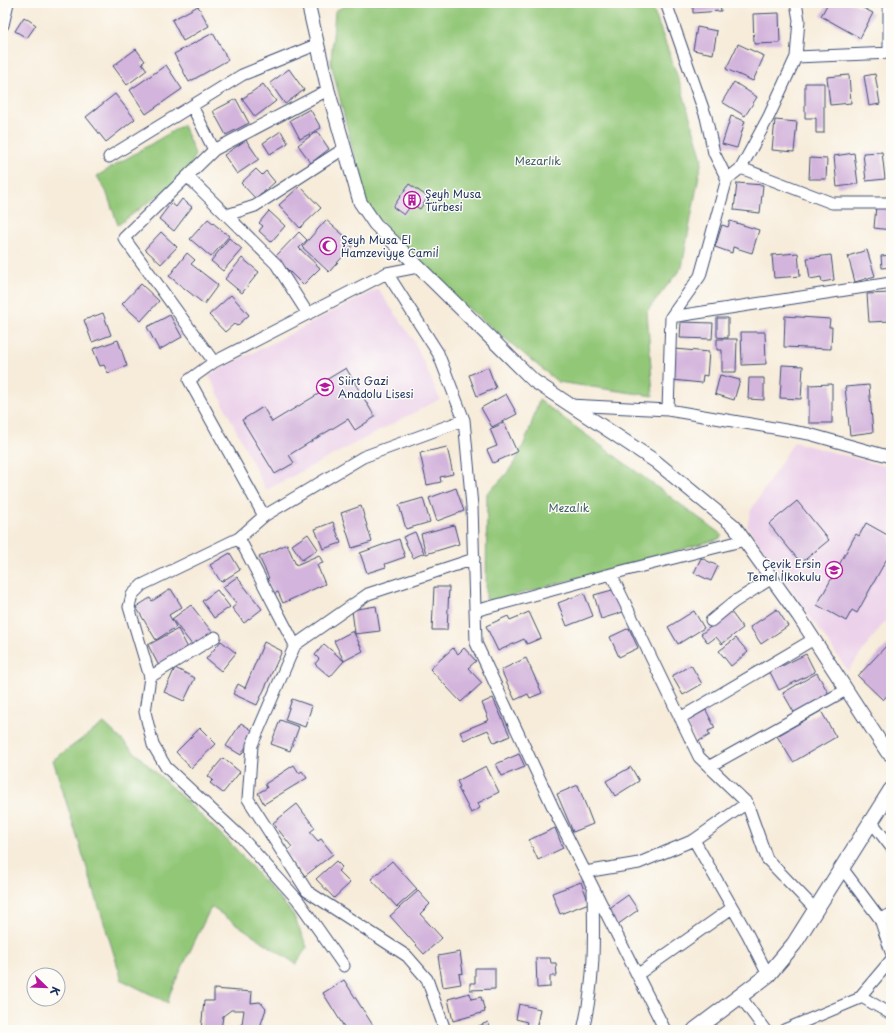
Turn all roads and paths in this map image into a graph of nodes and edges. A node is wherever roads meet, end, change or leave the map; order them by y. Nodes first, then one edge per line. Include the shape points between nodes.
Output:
1 (8, 3) edge
2 (666, 3) edge
3 (796, 3) edge
4 (889, 3) edge
5 (310, 4) edge
6 (3, 25) edge
7 (318, 44) junction
8 (890, 53) edge
9 (796, 57) junction
10 (328, 90) junction
11 (192, 106) junction
12 (345, 148) junction
13 (214, 150) junction
14 (109, 157) dead end
15 (741, 168) junction
16 (188, 177) junction
17 (727, 180) junction
18 (891, 203) edge
19 (227, 215) junction
20 (418, 268) junction
21 (387, 273) junction
22 (891, 283) edge
23 (308, 314) junction
24 (671, 318) junction
25 (214, 362) junction
26 (569, 404) junction
27 (668, 410) junction
28 (464, 420) junction
29 (891, 457) edge
30 (264, 516) junction
31 (239, 538) junction
32 (744, 540) junction
33 (474, 559) junction
34 (611, 574) junction
35 (772, 578) junction
36 (475, 611) junction
37 (711, 620) dead end
38 (215, 636) dead end
39 (814, 639) junction
40 (295, 645) junction
41 (150, 677) junction
42 (846, 690) junction
43 (680, 718) junction
44 (891, 755) edge
45 (710, 766) junction
46 (891, 790) edge
47 (747, 803) junction
48 (871, 821) junction
49 (694, 840) junction
50 (891, 847) edge
51 (842, 868) junction
52 (585, 872) junction
53 (593, 888) junction
54 (732, 908) junction
55 (816, 910) junction
56 (891, 914) edge
57 (880, 919) junction
58 (891, 952) edge
59 (891, 960) edge
60 (344, 966) dead end
61 (768, 974) junction
62 (637, 975) junction
63 (740, 996) junction
64 (860, 996) junction
65 (891, 1014) edge
66 (445, 1030) edge
67 (583, 1030) edge
68 (665, 1030) edge
69 (695, 1030) edge
70 (765, 1030) edge
71 (784, 1030) edge

1 - 6 street
2 - 17 street via 706,117 714,153
3 - 9 street
4 - 8 street
5 - 7 street
7 - 10 street
7 - 11 street via 242,75
8 - 9 street
9 - 15 street via 769,116
10 - 12 street
10 - 13 street
11 - 13 street
11 - 14 street
12 - 19 street via 255,206
12 - 20 street via 360,202 375,224
13 - 16 street
15 - 17 street
15 - 18 street via 832,203
16 - 19 street
16 - 25 street via 124,238
17 - 24 street via 700,276
19 - 23 street via 276,264
20 - 21 street
20 - 26 street via 534,381
21 - 23 street
21 - 28 street via 438,353
22 - 24 street
23 - 25 street
24 - 27 street
25 - 30 street via 189,380
26 - 27 street
26 - 32 street via 655,461 734,526
27 - 29 street via 809,434
28 - 30 street via 364,457
28 - 33 street
30 - 31 street
31 - 40 street
31 - 41 street via 142,585 132,595 129,607
32 - 34 street
32 - 35 street
33 - 36 street
33 - 40 street via 368,594
34 - 36 street
34 - 43 street
35 - 37 street
35 - 39 street
36 - 52 street via 476,643 556,816
38 - 41 street
39 - 42 street
39 - 43 street
40 - 66 street via 252,745 248,799 307,891 407,956 427,979
41 - 60 street via 145,712 153,745 166,767 241,837 292,893
42 - 44 street via 886,752
42 - 45 street
43 - 45 street via 699,757
45 - 47 street
46 - 48 main road
47 - 49 street
47 - 55 street via 768,860
48 - 50 street
48 - 51 main road
49 - 52 street via 639,863
49 - 54 street
51 - 55 main road
51 - 57 street
52 - 53 street
53 - 62 street
53 - 67 street via 594,962
54 - 61 street
54 - 62 street
55 - 61 main road via 794,944
56 - 57 street
57 - 58 street
59 - 64 street
61 - 63 main road
62 - 68 street
63 - 69 main road
63 - 70 street
64 - 65 street
64 - 71 street

